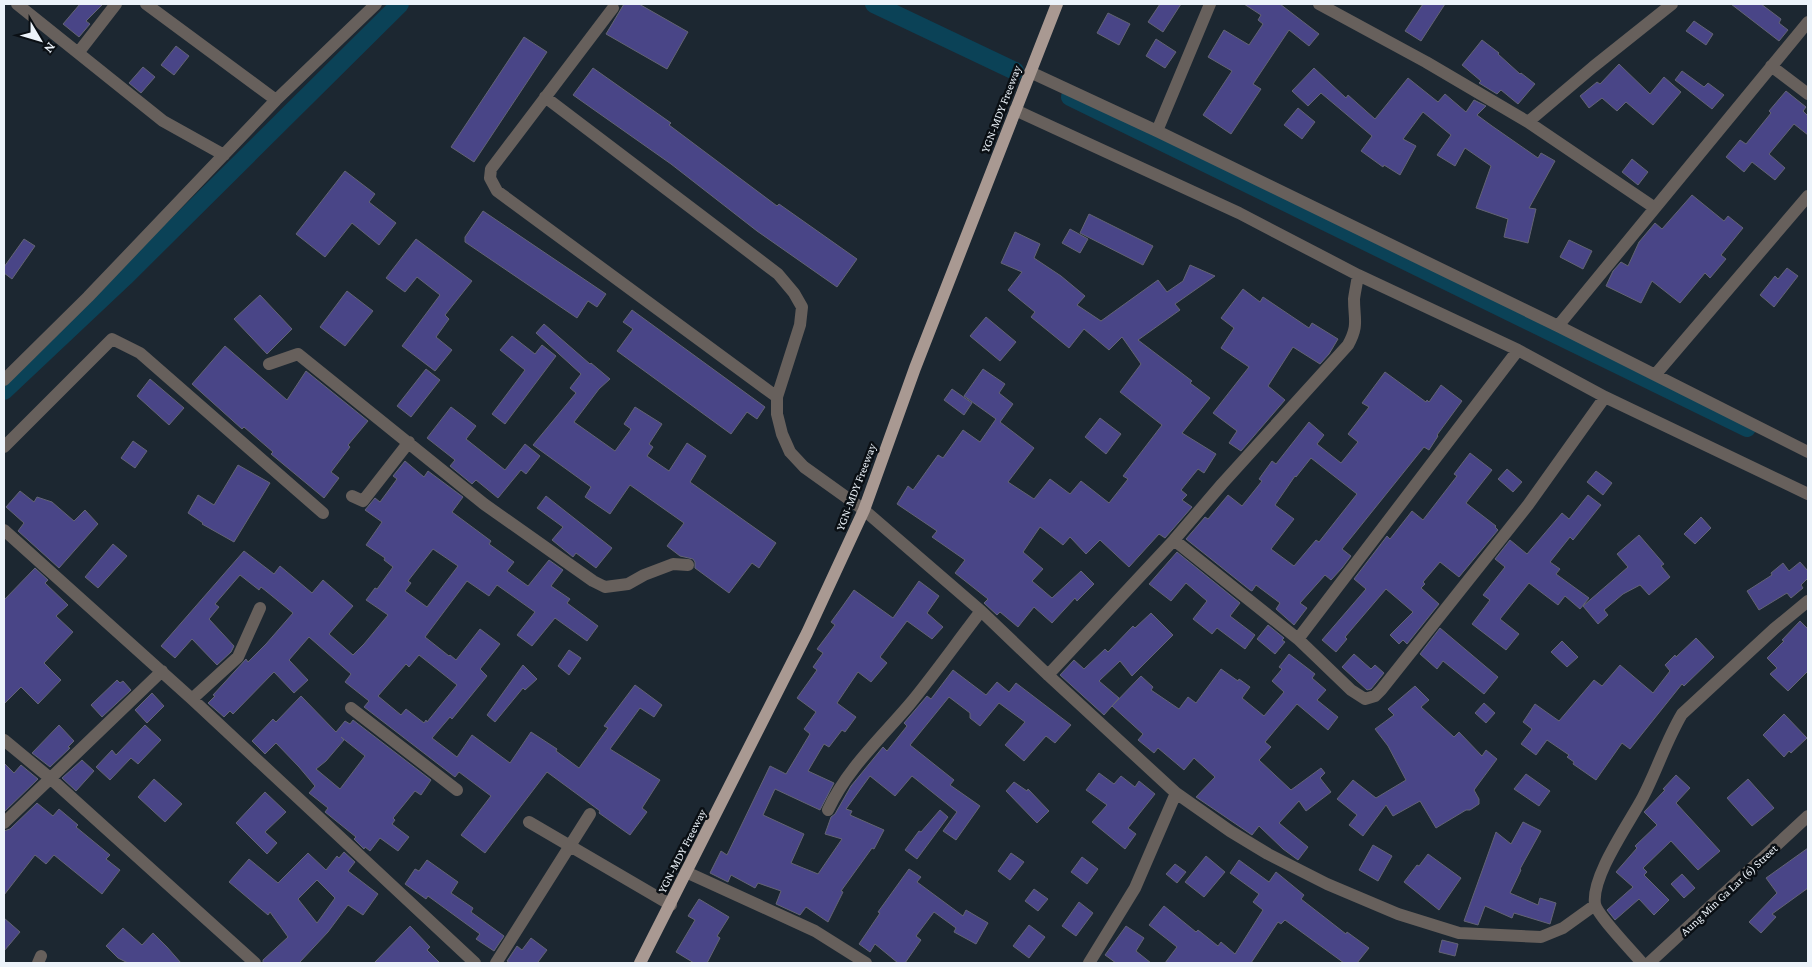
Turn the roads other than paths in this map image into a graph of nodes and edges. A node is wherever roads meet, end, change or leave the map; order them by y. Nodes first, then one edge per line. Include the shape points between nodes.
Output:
1 (17, 4) edge
2 (116, 4) edge
3 (146, 4) edge
4 (376, 4) edge
5 (1057, 4) edge
6 (1210, 4) edge
7 (1319, 4) edge
8 (1668, 5) edge
9 (613, 8) dead end
10 (1808, 22) edge
11 (78, 53) junction
12 (1771, 66) junction
13 (1030, 72) junction
14 (1808, 94) edge
15 (545, 97) junction
16 (276, 100) junction
17 (1015, 110) junction
18 (1528, 122) junction
19 (1156, 130) junction
20 (224, 155) junction
21 (1808, 196) edge
22 (1655, 208) junction
23 (1358, 275) junction
24 (1558, 326) junction
25 (1518, 350) junction
26 (269, 364) dead end
27 (1655, 376) junction
28 (4, 380) edge
29 (777, 397) junction
30 (1605, 397) junction
31 (409, 442) junction
32 (4, 446) edge
33 (1808, 452) edge
34 (1808, 494) edge
35 (352, 496) dead end
36 (864, 510) junction
37 (323, 513) dead end
38 (4, 530) edge
39 (1174, 540) junction
40 (688, 565) dead end
41 (1808, 601) edge
42 (260, 608) dead end
43 (981, 611) junction
44 (1298, 639) junction
45 (162, 671) junction
46 (1048, 676) junction
47 (192, 699) junction
48 (351, 708) dead end
49 (4, 740) edge
50 (50, 778) junction
51 (457, 790) dead end
52 (1176, 793) junction
53 (828, 810) dead end
54 (590, 814) dead end
55 (1808, 816) edge
56 (529, 822) dead end
57 (4, 823) edge
58 (570, 846) junction
59 (686, 872) junction
60 (671, 904) junction
61 (1595, 905) junction
62 (255, 963) edge
63 (476, 963) edge
64 (496, 963) edge
65 (640, 963) edge
66 (866, 963) edge
67 (1089, 963) edge
68 (1642, 963) edge
69 (1649, 963) edge

1 - 11 street
2 - 11 street
3 - 16 street
4 - 16 street
5 - 13 main road, YGN-MDY Freeway
6 - 19 street
7 - 18 street
8 - 18 street
9 - 15 street
10 - 12 street
11 - 20 street via 163,121
12 - 14 street
12 - 22 street
13 - 17 main road, YGN-MDY Freeway
13 - 19 street
15 - 29 street via 778,274 794,293 802,307 800,325
15 - 29 street via 491,169 490,178 497,191
16 - 20 street
17 - 23 street via 1239,213
17 - 36 main road, YGN-MDY Freeway
18 - 22 street
19 - 24 street
20 - 28 street
21 - 27 street
22 - 24 street
23 - 25 street
23 - 39 street via 1354,298 1355,334 1348,345
24 - 27 street
25 - 30 street
25 - 44 street
26 - 31 street via 298,354
27 - 33 street
29 - 36 street via 776,414 790,452 804,467
30 - 34 street
30 - 44 street via 1528,505 1375,696 1365,699 1351,690
31 - 35 street via 363,501
31 - 40 street via 484,504 605,587 628,584 673,564
32 - 37 street via 112,339 140,353
36 - 43 street
36 - 59 main road, YGN-MDY Freeway via 807,633
38 - 45 street
39 - 44 street
39 - 46 street
41 - 61 street via 1774,628 1682,714 1644,796 1601,871
42 - 47 street via 238,657
43 - 46 street
43 - 53 street via 849,775
45 - 47 street
45 - 50 street
46 - 52 street
47 - 63 street
48 - 51 street
49 - 50 street
50 - 57 street
50 - 62 street
52 - 61 street via 1268,854 1327,884 1398,914 1459,933 1541,937 1563,928
52 - 67 street via 1135,888
54 - 58 street
55 - 69 street, Aung Min Ga Lar (6) Street
56 - 58 street
58 - 60 street
58 - 64 street
59 - 60 main road, YGN-MDY Freeway
59 - 66 street via 815,931
60 - 65 main road, YGN-MDY Freeway
61 - 68 street

